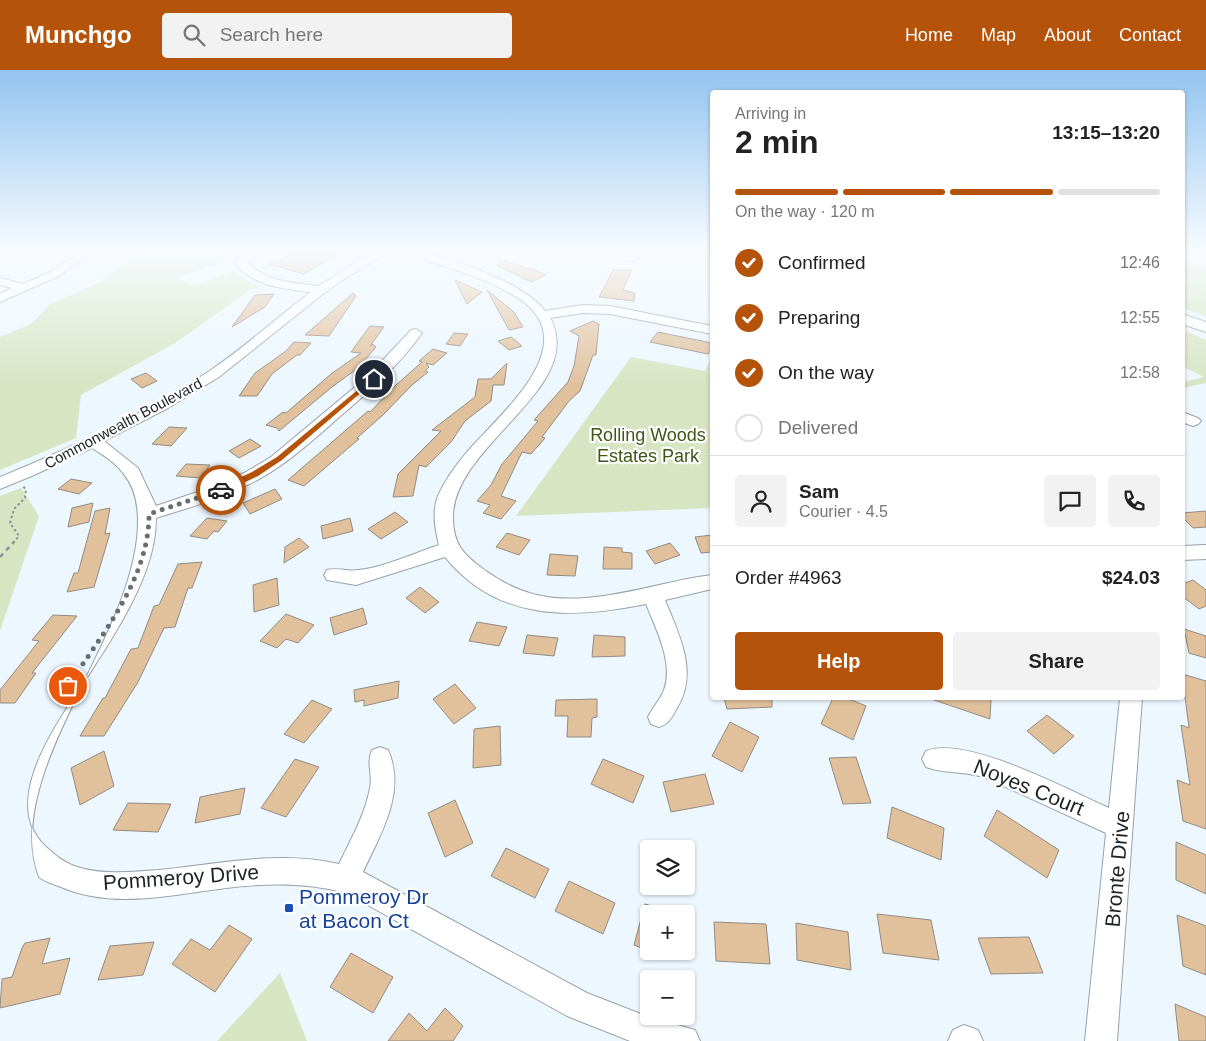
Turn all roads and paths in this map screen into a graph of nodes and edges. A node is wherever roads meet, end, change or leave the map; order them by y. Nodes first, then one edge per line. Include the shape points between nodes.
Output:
1 (314, 295) edge
2 (522, 295) edge
3 (1185, 312) edge
4 (543, 316) junction
5 (1206, 319) edge
6 (1185, 320) edge
7 (1206, 327) edge
8 (710, 330) edge
9 (416, 334) dead end
10 (93, 441) junction
11 (18, 476) junction
12 (0, 482) edge
13 (149, 514) junction
14 (450, 548) junction
15 (1206, 552) edge
16 (1185, 553) edge
17 (0, 557) edge
18 (334, 575) dead end
19 (710, 582) edge
20 (653, 595) junction
21 (1131, 700) edge
22 (659, 717) dead end
23 (380, 758) dead end
24 (934, 759) dead end
25 (1121, 826) junction
26 (346, 879) junction
27 (684, 1041) edge
28 (1101, 1041) edge

1 - 10 street, Commonwealth Boulevard via 213,374 158,408
2 - 4 street
3 - 5 main road
4 - 8 street via 583,309 610,310
4 - 14 street via 552,341 551,353 542,374 462,468 447,496 445,533
6 - 7 main road
9 - 13 street via 374,379 279,459 226,488
10 - 11 street, Commonwealth Boulevard
10 - 13 street, Pommeroy Drive via 132,472 142,488
11 - 12 street, Commonwealth Boulevard
11 - 17 path via 26,490 25,498 14,509 10,523 19,536
13 - 26 street, Pommeroy Drive via 145,551 131,586 27,752 20,771 15,806 24,841 36,859 57,874 78,882 135,885 271,871
14 - 18 street via 370,576
14 - 20 street via 476,576 507,594 531,602 581,607
15 - 16 street
19 - 20 street
20 - 22 street via 670,643 676,678 674,692
21 - 25 street, Bronte Drive
23 - 26 street via 383,785 378,809
24 - 25 street, Noyes Court via 992,768
25 - 28 street, Bronte Drive
26 - 27 street, Pommeroy Drive via 578,1005 646,1032

